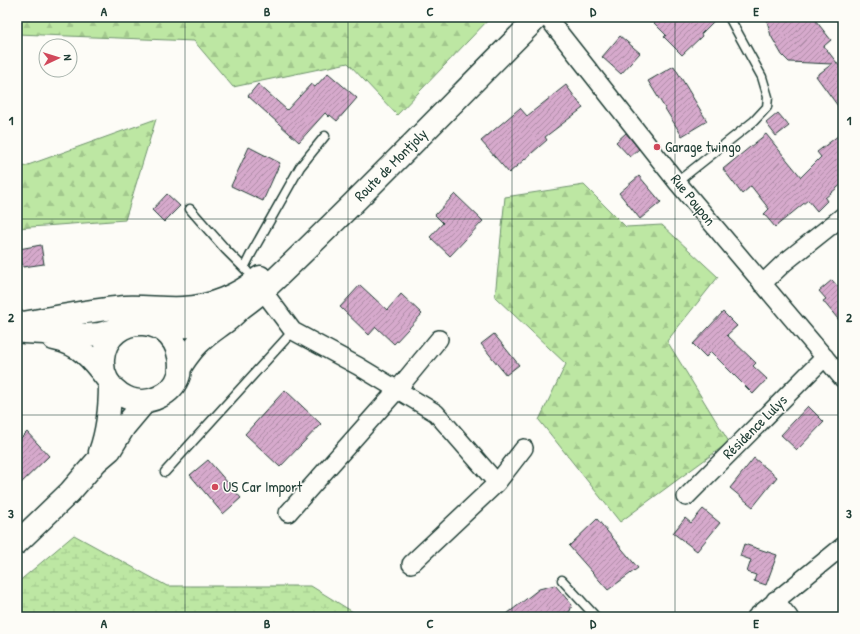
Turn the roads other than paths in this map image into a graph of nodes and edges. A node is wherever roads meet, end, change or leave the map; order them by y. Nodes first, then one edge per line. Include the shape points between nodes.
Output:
1 (538, 17) edge
2 (547, 17) edge
3 (729, 17) edge
4 (325, 136) dead end
5 (677, 182) junction
6 (190, 210) dead end
7 (843, 216) edge
8 (255, 280) junction
9 (762, 284) junction
10 (241, 309) junction
11 (17, 324) edge
12 (126, 327) junction
13 (159, 327) junction
14 (293, 331) junction
15 (17, 332) edge
16 (439, 339) dead end
17 (825, 357) junction
18 (180, 368) junction
19 (843, 379) edge
20 (108, 382) junction
21 (397, 390) junction
22 (145, 402) junction
23 (524, 448) dead end
24 (96, 462) junction
25 (165, 472) dead end
26 (497, 482) junction
27 (686, 497) dead end
28 (288, 513) dead end
29 (17, 543) edge
30 (843, 546) edge
31 (411, 564) dead end
32 (562, 580) dead end
33 (775, 600) junction
34 (596, 617) edge
35 (756, 617) edge
36 (788, 617) edge

1 - 8 main road, Route de Montjoly via 353,203 327,217
2 - 5 street, Rue Poupon
3 - 5 lane via 762,77 768,97 767,107 754,121
4 - 8 lane via 300,167 251,254
5 - 9 street, Rue Poupon
6 - 8 lane
7 - 9 street
8 - 10 main road
8 - 11 main road via 237,293 207,305 184,308 140,306 108,309
8 - 14 street
9 - 17 street, Rue Poupon
10 - 13 main road via 189,326
10 - 18 main road via 196,345
12 - 13 main road via 148,324
12 - 15 main road via 86,335
12 - 20 main road via 114,336 106,349 103,359
13 - 18 main road via 174,340 181,358
14 - 21 street
14 - 25 lane
15 - 20 main road via 74,345 93,360
16 - 21 street
17 - 19 street, Rue Poupon
17 - 27 street, Résidence Lulys
18 - 22 main road via 179,376 169,391
20 - 22 main road via 120,395
20 - 24 main road via 110,411 104,443
21 - 26 street via 436,413
21 - 28 street
22 - 24 main road via 124,427 110,450
23 - 26 street
24 - 29 main road via 70,492
26 - 31 street
30 - 33 street
32 - 34 lane
33 - 35 street
33 - 36 street

